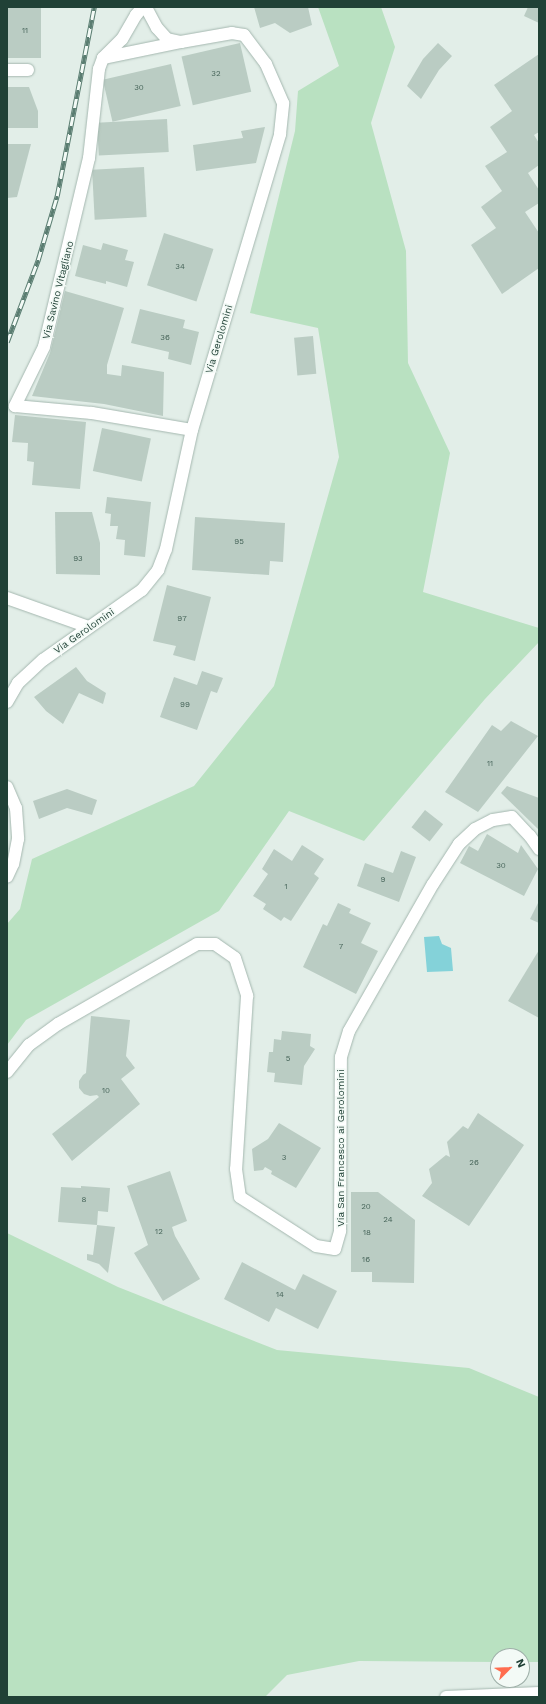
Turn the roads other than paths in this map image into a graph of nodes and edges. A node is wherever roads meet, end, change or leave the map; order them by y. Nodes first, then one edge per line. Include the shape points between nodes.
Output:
1 (143, 7) edge
2 (146, 7) edge
3 (181, 42) junction
4 (103, 58) junction
5 (7, 70) edge
6 (28, 70) dead end
7 (192, 430) junction
8 (7, 598) edge
9 (89, 627) junction
10 (7, 702) edge
11 (7, 787) edge
12 (539, 849) edge
13 (7, 878) edge
14 (7, 1072) edge
15 (539, 1693) edge
16 (446, 1697) edge

1 - 4 street via 122,39
2 - 3 street via 157,28 167,39
3 - 4 street, Via Gerolomini
3 - 7 street, Via Gerolomini via 232,33 244,35 266,64 283,103 280,134
4 - 7 street, Via Savino Vitagliano via 99,69 89,158 44,347 15,406 92,413
5 - 6 street
7 - 9 street, Via Gerolomini via 166,549 158,570 142,590
8 - 9 street
9 - 10 street, Via Gerolomini via 43,660 18,683
11 - 13 street via 16,808 18,839
12 - 14 street, Via San Francesco ai Gerolomini via 512,817 493,820 475,829 459,844 433,884 349,1031 341,1057 340,1231 335,1249 316,1246 240,1197 236,1169 248,996 235,958 215,944 198,944 58,1024 29,1045
15 - 16 street

